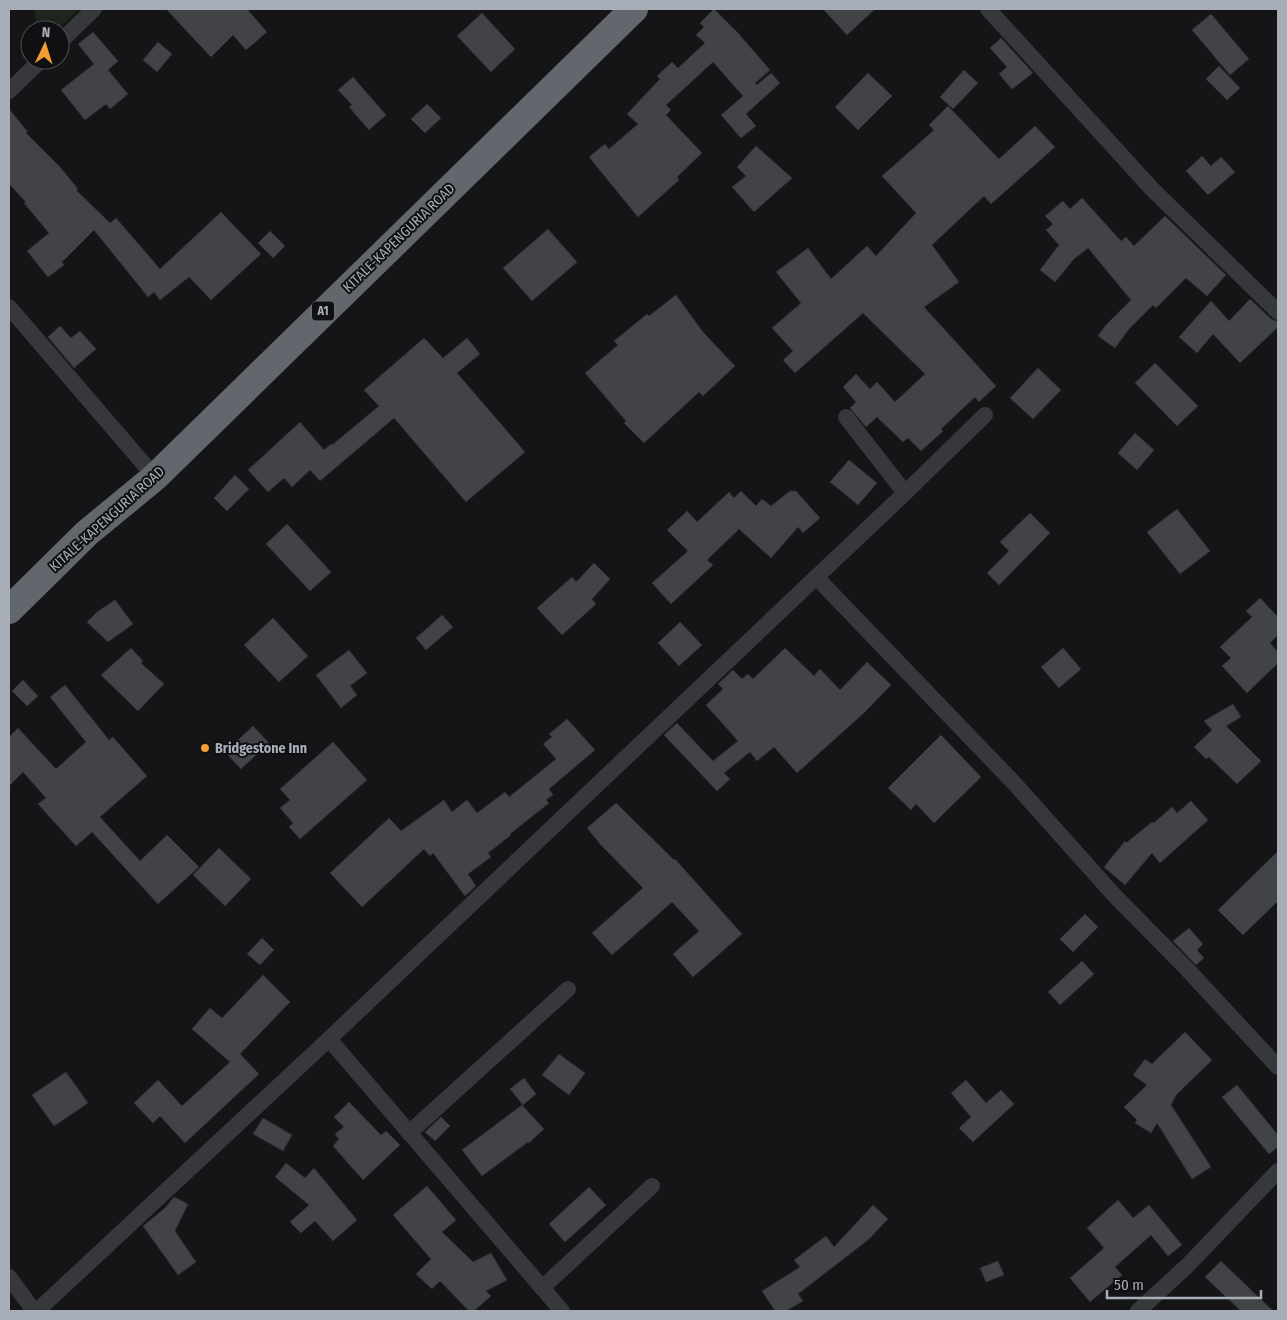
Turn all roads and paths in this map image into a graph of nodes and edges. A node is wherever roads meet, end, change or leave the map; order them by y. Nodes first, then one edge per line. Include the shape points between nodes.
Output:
1 (94, 9) edge
2 (634, 9) edge
3 (988, 9) edge
4 (70, 32) edge
5 (31, 70) edge
6 (9, 91) edge
7 (9, 307) edge
8 (1278, 312) edge
9 (985, 415) dead end
10 (846, 417) dead end
11 (155, 477) junction
12 (905, 493) junction
13 (816, 577) junction
14 (9, 610) edge
15 (568, 989) dead end
16 (329, 1039) junction
17 (1278, 1066) edge
18 (409, 1133) junction
19 (1278, 1171) edge
20 (652, 1186) dead end
21 (9, 1277) edge
22 (542, 1288) junction
23 (35, 1311) edge
24 (562, 1311) edge
25 (1138, 1311) edge

1 - 4 street
2 - 11 highway, KITALE-KAPENGURIA ROAD / A1
3 - 8 street via 1152,189
5 - 6 street
7 - 11 street
9 - 12 street
10 - 12 street
11 - 14 highway, KITALE-KAPENGURIA ROAD / A1 via 88,533
12 - 13 street
13 - 16 street
13 - 17 street
15 - 18 street
16 - 18 street
16 - 23 street
18 - 22 street
19 - 25 street via 1188,1265
20 - 22 street
21 - 23 street
22 - 24 street

